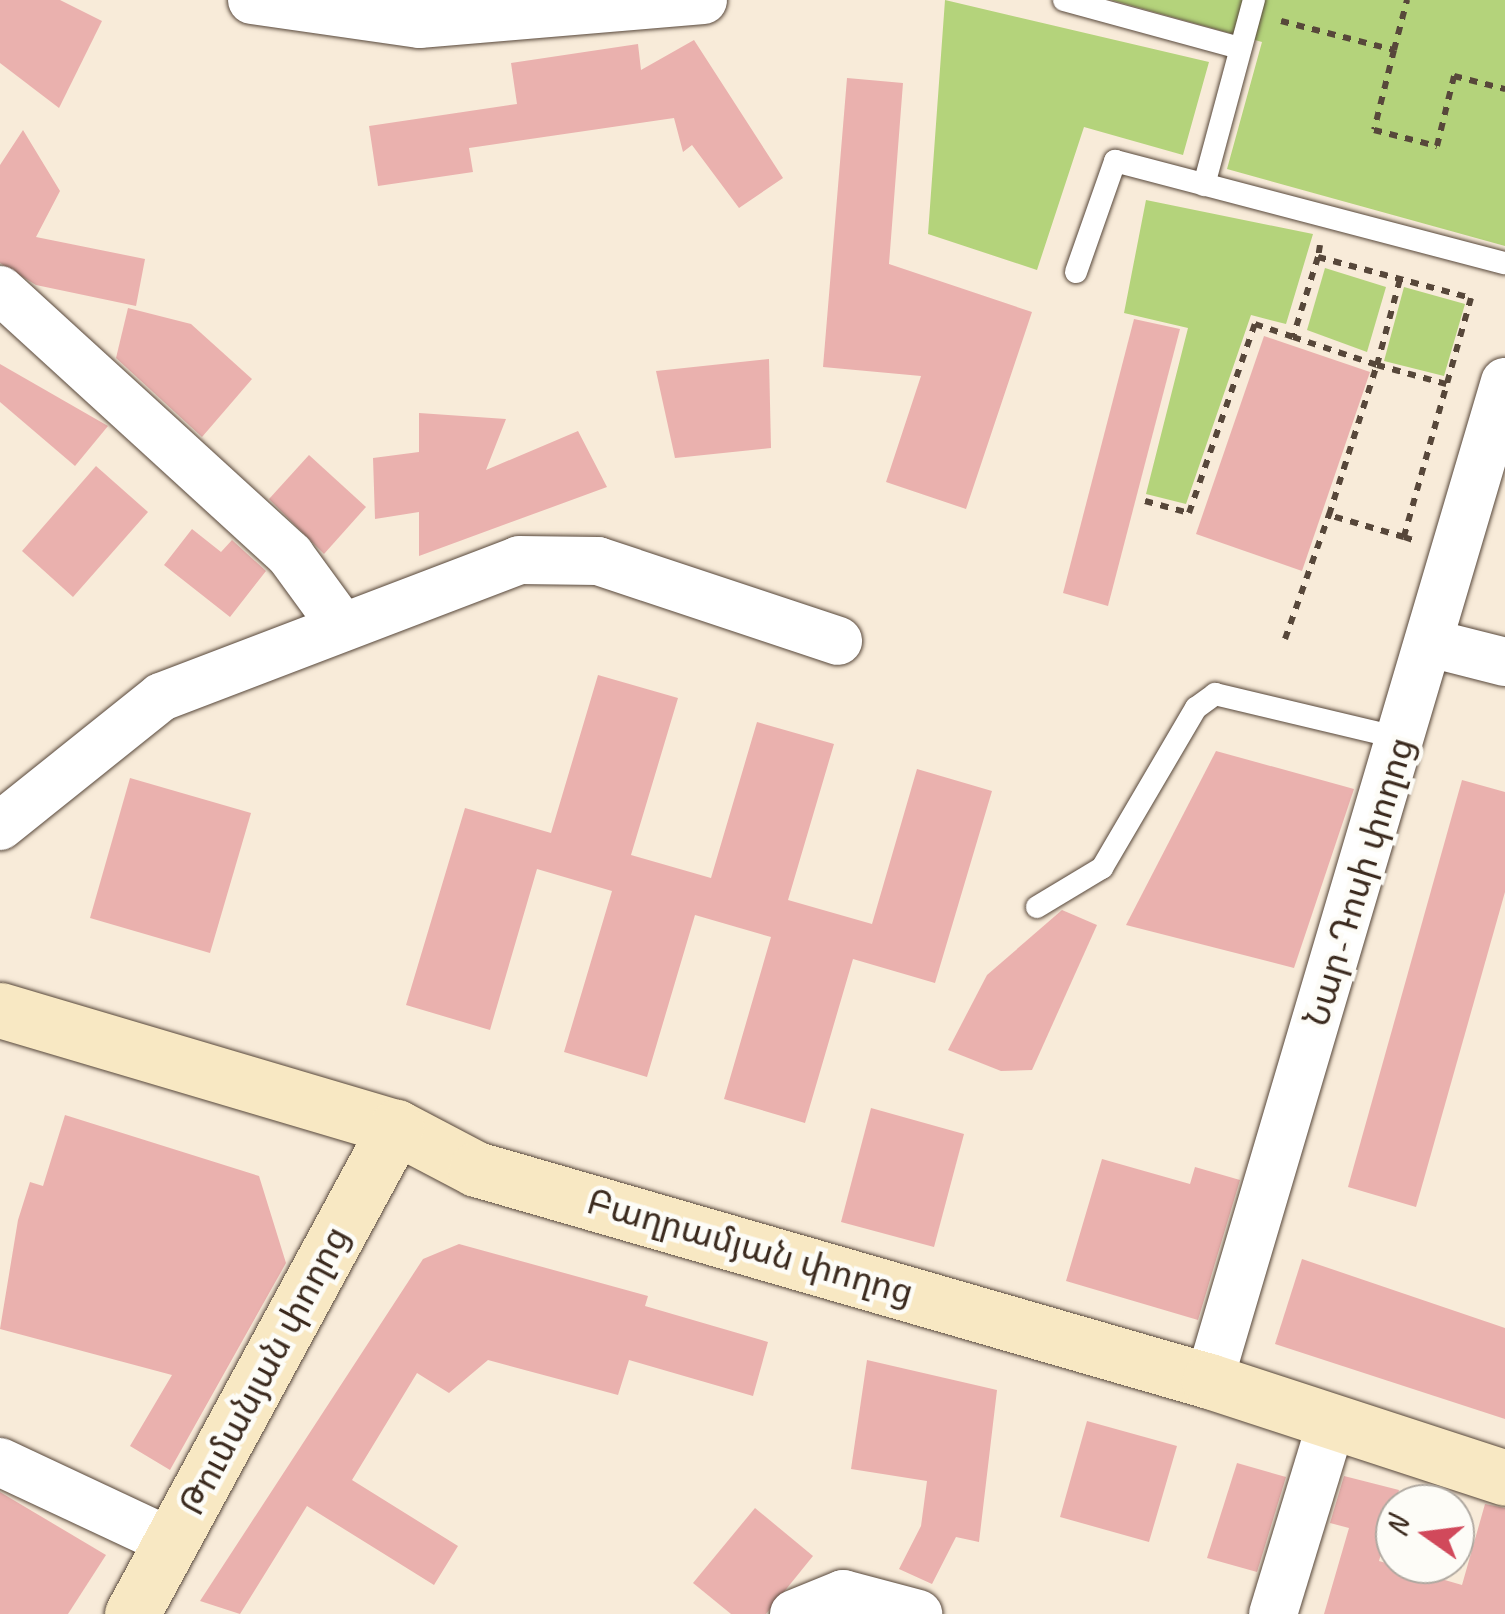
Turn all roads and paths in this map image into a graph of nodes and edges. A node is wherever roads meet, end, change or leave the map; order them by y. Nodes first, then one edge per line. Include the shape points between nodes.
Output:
1 (252, 0) edge
2 (703, 0) edge
3 (1064, 0) edge
4 (1407, 0) edge
5 (1252, 7) edge
6 (1240, 48) junction
7 (1394, 50) junction
8 (1505, 89) edge
9 (1204, 184) junction
10 (1328, 216) junction
11 (1318, 257) junction
12 (1505, 263) edge
13 (1076, 272) dead end
14 (1400, 279) junction
15 (0, 290) edge
16 (1293, 337) junction
17 (1376, 366) junction
18 (1505, 382) edge
19 (1446, 384) junction
20 (1145, 502) dead end
21 (1329, 515) junction
22 (1404, 537) junction
23 (1458, 552) junction
24 (341, 625) junction
25 (1285, 639) dead end
26 (838, 641) dead end
27 (1430, 643) junction
28 (1505, 662) edge
29 (1404, 739) junction
30 (0, 826) edge
31 (1036, 907) dead end
32 (0, 1010) edge
33 (396, 1127) junction
34 (1209, 1380) junction
35 (1332, 1422) junction
36 (0, 1462) edge
37 (1505, 1478) edge
38 (173, 1543) junction
39 (132, 1614) edge
40 (794, 1614) edge
41 (918, 1614) edge
42 (1273, 1614) edge

1 - 2 street via 419,24
3 - 6 lane
4 - 7 path
5 - 6 lane
5 - 7 path
6 - 9 lane
7 - 8 path via 1374,130 1436,146 1454,76
9 - 10 lane
9 - 13 lane via 1115,161
10 - 11 path
10 - 12 lane
11 - 14 path
11 - 16 path
14 - 17 path
14 - 19 path via 1470,298
15 - 24 street via 290,555
16 - 17 path
16 - 20 path via 1255,324 1189,513
17 - 19 path
17 - 21 path
18 - 23 street, Նար-Դոսի փողոց
19 - 22 path
21 - 22 path
21 - 25 path
22 - 23 path
23 - 27 street, Նար-Դոսի փողոց
24 - 26 street via 519,560 598,561
24 - 30 street via 162,697
27 - 28 street
27 - 29 street, Նար-Դոսի փողոց
29 - 31 lane via 1215,694 1196,708 1102,868
29 - 34 street, Նար-Դոսի փողոց
32 - 33 main road, Բաղրամյան փողոց
33 - 34 main road, Բաղրամյան փողոց via 476,1169
33 - 38 main road, Թումանյան փողոց
34 - 35 main road, Բաղրամյան փողոց
35 - 37 main road, Բաղրամյան փողոց
35 - 42 street
36 - 38 street
38 - 39 main road, Թումանյան փողոց
40 - 41 street via 843,1594

